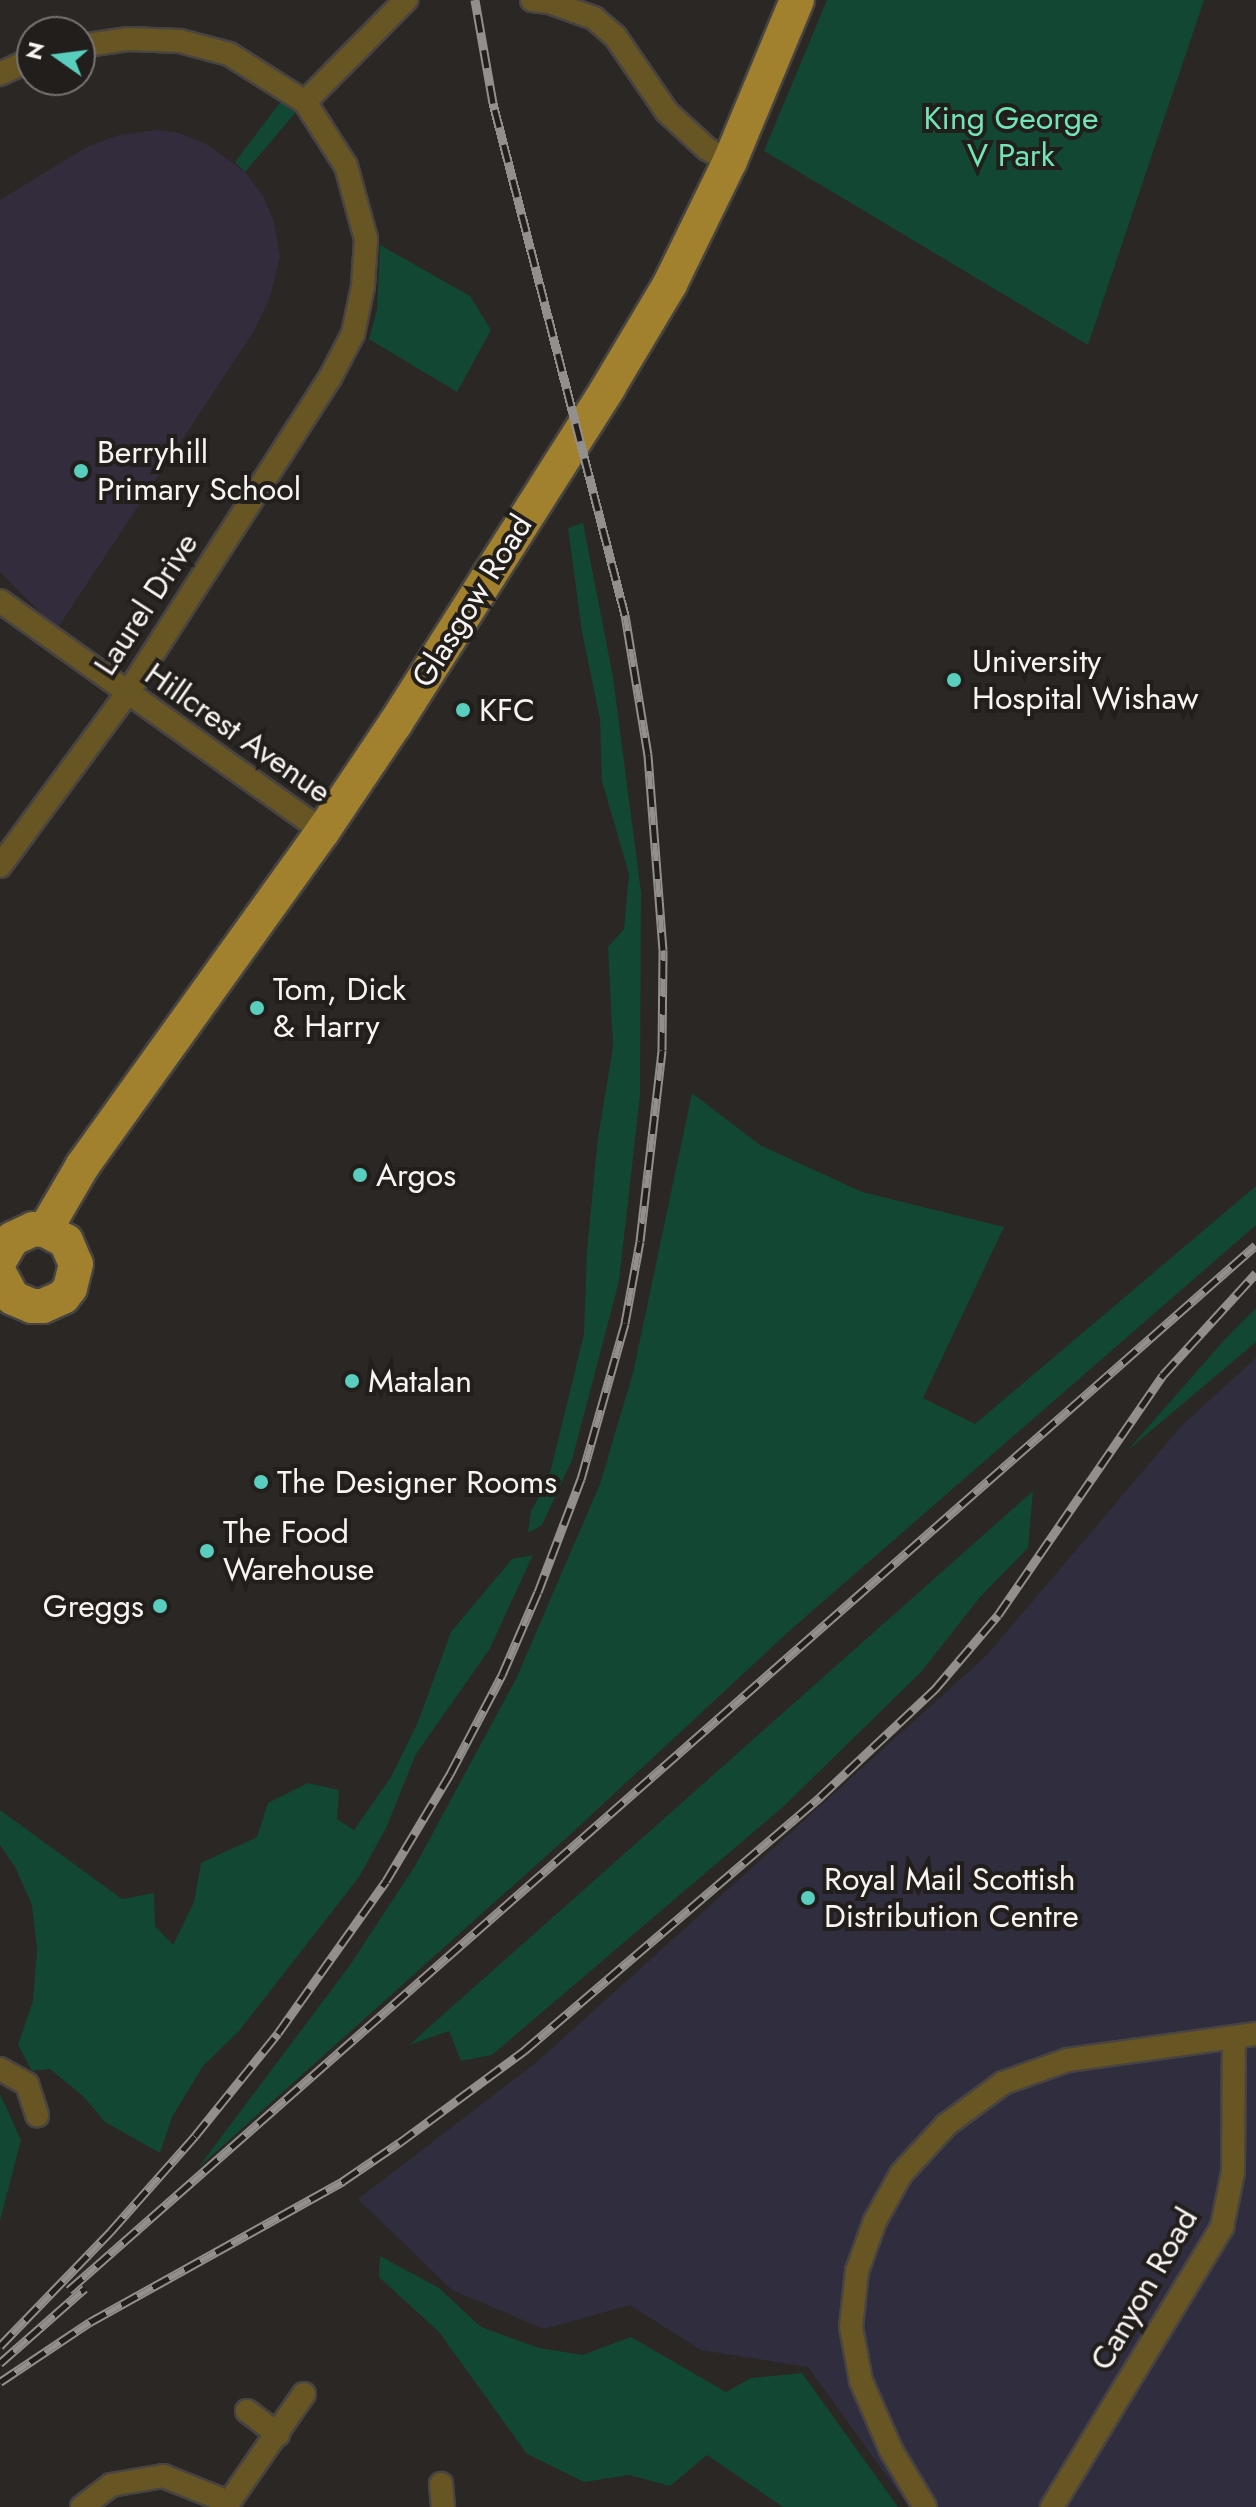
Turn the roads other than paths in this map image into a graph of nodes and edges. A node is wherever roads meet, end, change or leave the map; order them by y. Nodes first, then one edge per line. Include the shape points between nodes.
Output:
1 (406, 0) edge
2 (532, 0) edge
3 (797, 0) edge
4 (96, 44) edge
5 (305, 102) junction
6 (730, 161) junction
7 (0, 601) edge
8 (127, 694) junction
9 (323, 831) junction
10 (0, 866) edge
11 (55, 1236) junction
12 (5, 1291) edge
13 (1245, 2035) edge
14 (0, 2069) edge
15 (37, 2115) dead end
16 (304, 2394) dead end
17 (247, 2411) dead end
18 (278, 2434) junction
19 (441, 2484) dead end
20 (228, 2506) edge
21 (82, 2507) edge
22 (443, 2507) edge
23 (925, 2507) edge
24 (1052, 2507) edge

1 - 5 street
2 - 6 street via 594,18 615,36 667,112 707,149
3 - 6 main road, Glasgow Road
4 - 5 street via 180,41 229,54
5 - 8 street, Laurel Drive via 346,166 366,239 353,334
6 - 9 main road, Glasgow Road via 670,284 608,388
7 - 8 street, Hillcrest Avenue
8 - 9 street, Hillcrest Avenue
8 - 10 street, Laurel Drive
9 - 11 main road, Glasgow Road via 83,1165
11 - 12 main road via 33,1229 12,1239
11 - 12 main road via 76,1264 63,1297 43,1306
13 - 23 street via 1068,2060 1003,2083 946,2125 901,2174 875,2221 857,2271 851,2327 861,2381 891,2450
13 - 24 street, Canyon Road via 1233,2172 1222,2227
14 - 15 street via 27,2084
16 - 18 street
17 - 18 street
18 - 20 street
19 - 22 street
20 - 21 street via 163,2476 111,2485

